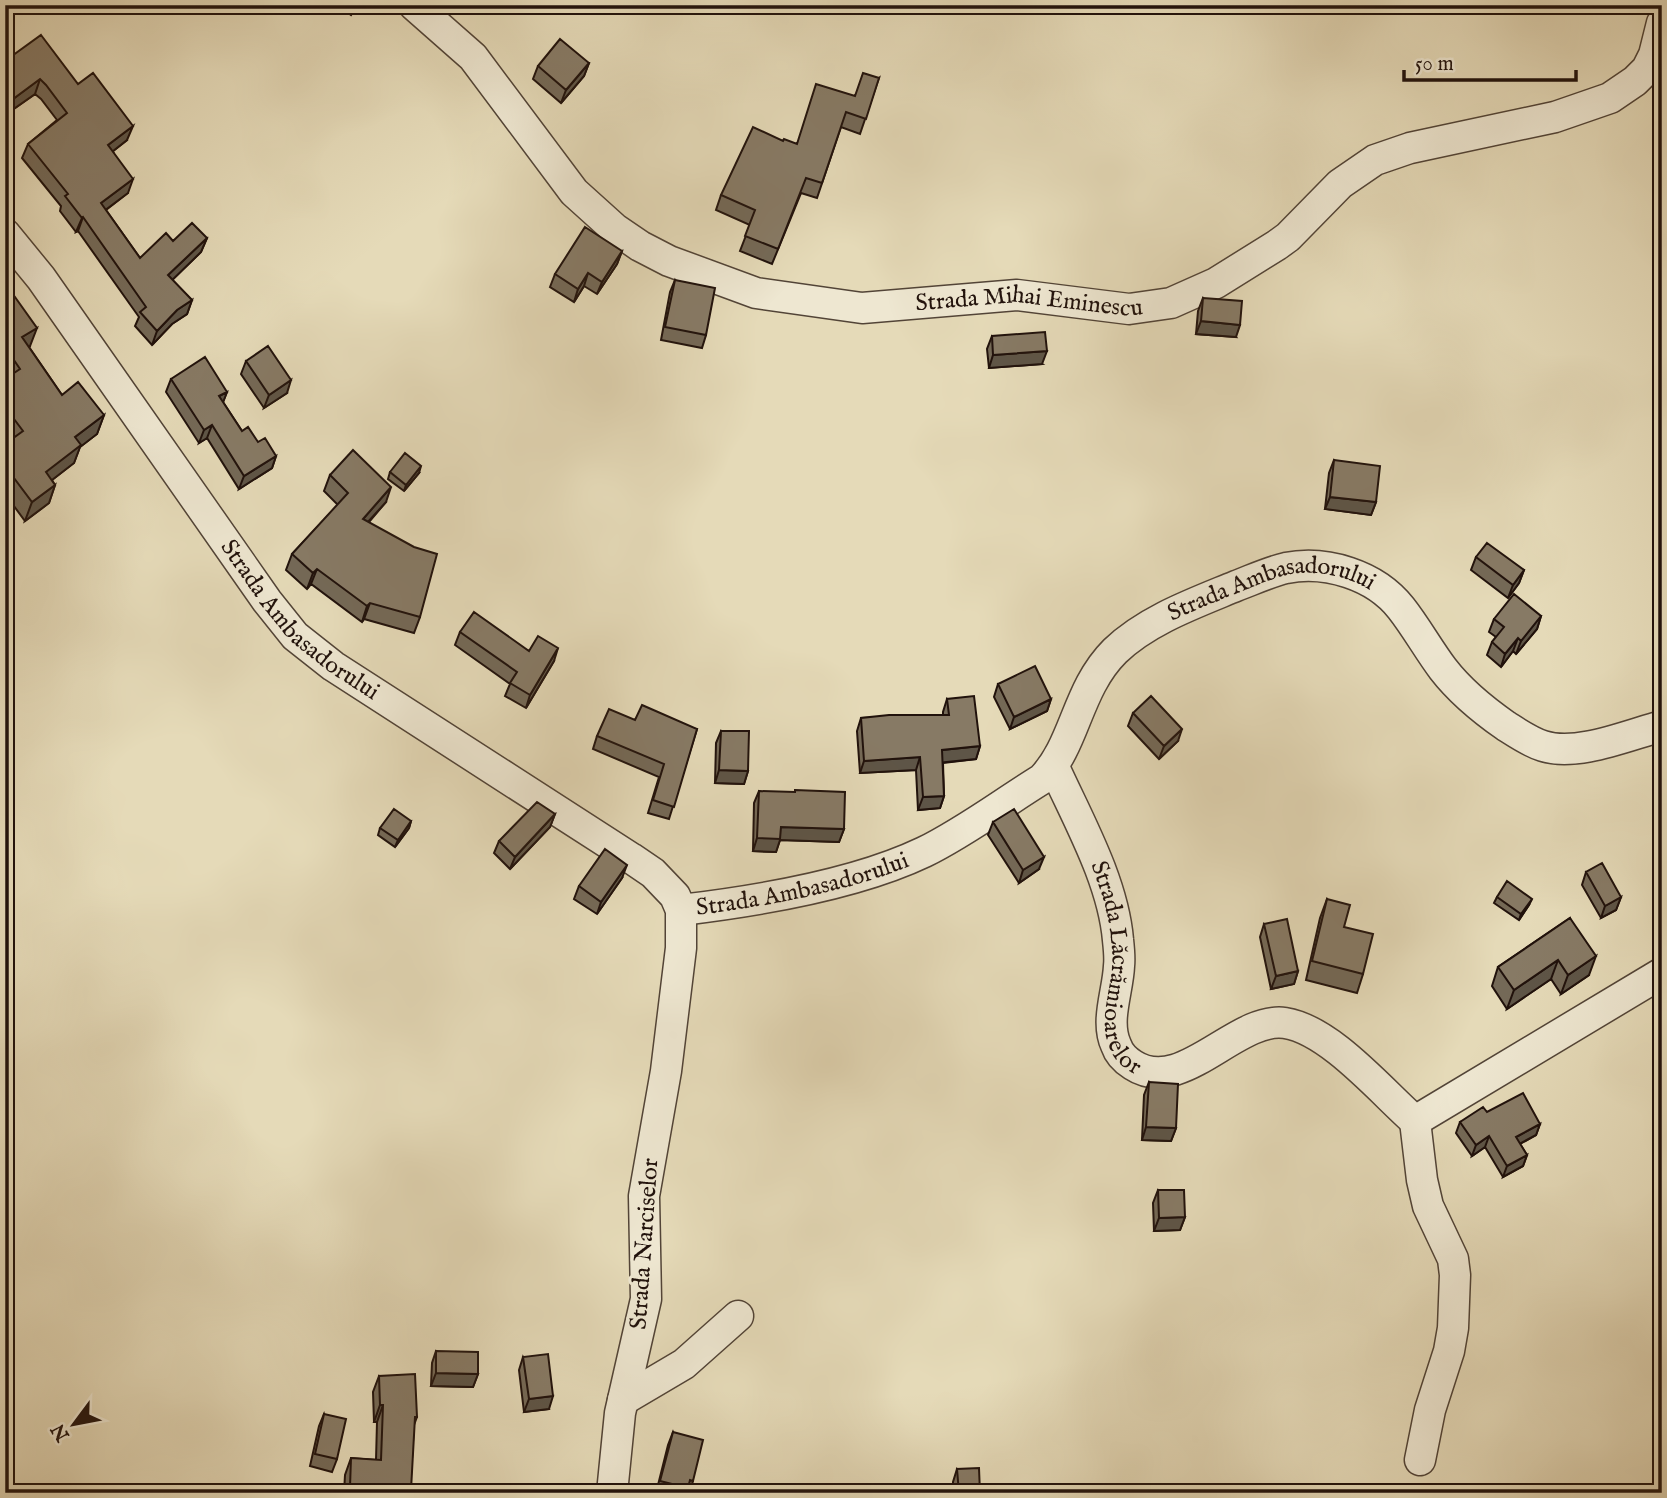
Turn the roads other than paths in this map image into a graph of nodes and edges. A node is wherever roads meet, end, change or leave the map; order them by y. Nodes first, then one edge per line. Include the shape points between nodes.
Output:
1 (414, 5) edge
2 (1662, 23) edge
3 (5, 234) edge
4 (1662, 726) edge
5 (1054, 766) junction
6 (681, 910) junction
7 (1662, 973) edge
8 (1415, 1121) junction
9 (738, 1316) dead end
10 (623, 1400) junction
11 (1420, 1460) dead end
12 (612, 1493) edge

1 - 2 street, Strada Mihai Eminescu via 473,57 574,192 632,240 668,261 744,290 862,309 1017,295 1129,309 1171,303 1216,283 1289,237 1340,184 1376,160 1410,148 1555,117 1610,98 1647,69
3 - 6 street, Strada Ambasadorului via 295,636 353,679 631,858 666,886
4 - 5 street, Strada Ambasadorului via 1600,744 1543,746 1493,717 1464,692 1400,607 1381,589 1326,566 1287,568 1181,609 1117,649 1089,685
5 - 6 street, Strada Ambasadorului via 1042,779 960,831 896,864 767,897
5 - 8 street, Strada Lăcrămioarelor via 1098,863 1114,914 1119,966 1112,1027 1115,1045 1124,1059 1139,1069 1178,1068 1261,1026 1288,1024 1337,1051
6 - 10 street, Strada Narciselor via 681,948 666,1071 644,1196 646,1298
7 - 8 street
8 - 11 street via 1422,1180 1455,1275 1449,1351
9 - 10 street via 684,1364
10 - 12 street, Strada Narciselor

